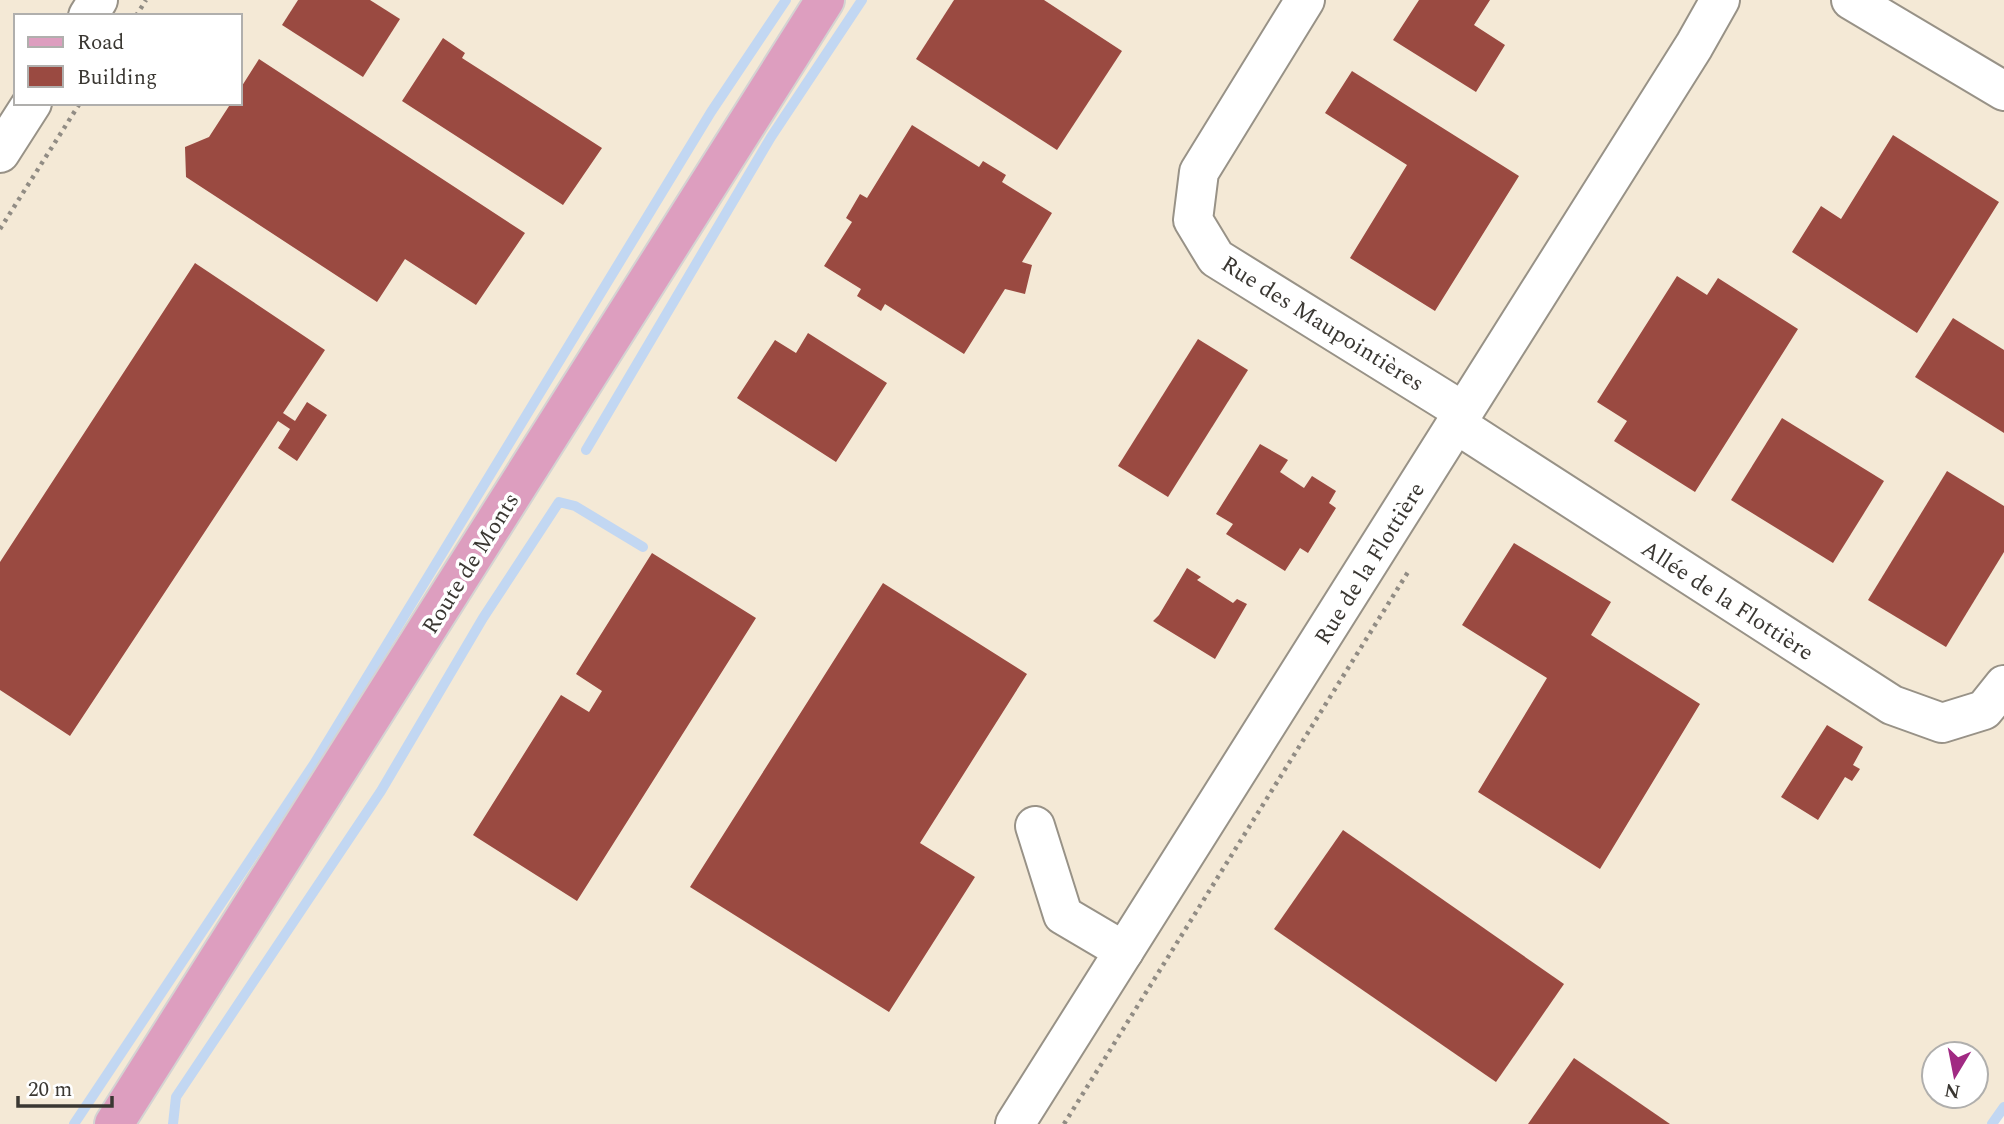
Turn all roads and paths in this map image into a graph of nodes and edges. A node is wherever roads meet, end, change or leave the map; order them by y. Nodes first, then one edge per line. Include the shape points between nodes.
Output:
1 (825, 0) edge
2 (1305, 0) edge
3 (1720, 0) edge
4 (1851, 0) edge
5 (2004, 91) edge
6 (31, 105) edge
7 (79, 105) edge
8 (0, 153) edge
9 (0, 229) edge
10 (1460, 418) junction
11 (2004, 685) edge
12 (1035, 826) dead end
13 (1124, 951) junction
14 (114, 1124) edge
15 (1015, 1124) edge

1 - 14 main road, Route de Monts
2 - 10 street, Rue des Maupointières via 1199,172 1193,220 1216,258
3 - 10 street, Rue de la Flottière
4 - 5 street
6 - 8 street
7 - 9 path
10 - 11 street, Allée de la Flottière via 1892,705 1942,723 1984,710
10 - 13 street, Rue de la Flottière
12 - 13 street via 1063,915
13 - 15 street, Rue de la Flottière

